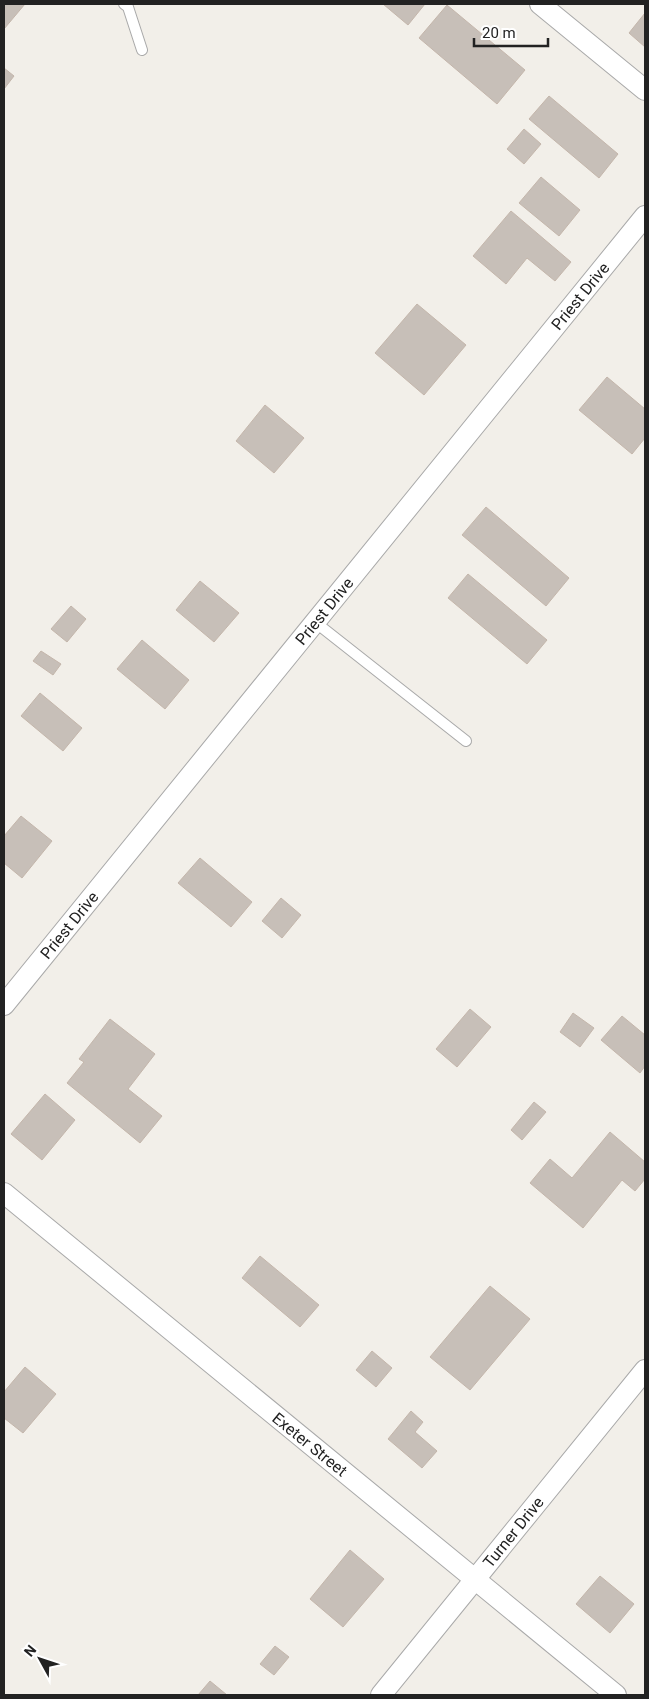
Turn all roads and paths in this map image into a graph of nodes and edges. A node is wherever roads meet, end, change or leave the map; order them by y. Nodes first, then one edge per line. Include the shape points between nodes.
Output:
1 (124, 4) edge
2 (540, 4) edge
3 (142, 50) dead end
4 (645, 90) edge
5 (645, 216) edge
6 (315, 622) junction
7 (466, 742) dead end
8 (4, 1005) edge
9 (4, 1193) edge
10 (645, 1370) edge
11 (475, 1579) junction
12 (381, 1695) edge
13 (616, 1695) edge

1 - 3 lane via 128,7
2 - 4 street
5 - 6 street, Priest Drive
6 - 7 lane
6 - 8 street, Priest Drive
9 - 11 street, Exeter Street
10 - 11 street, Turner Drive
11 - 12 street, Turner Drive
11 - 13 street, Exeter Street

